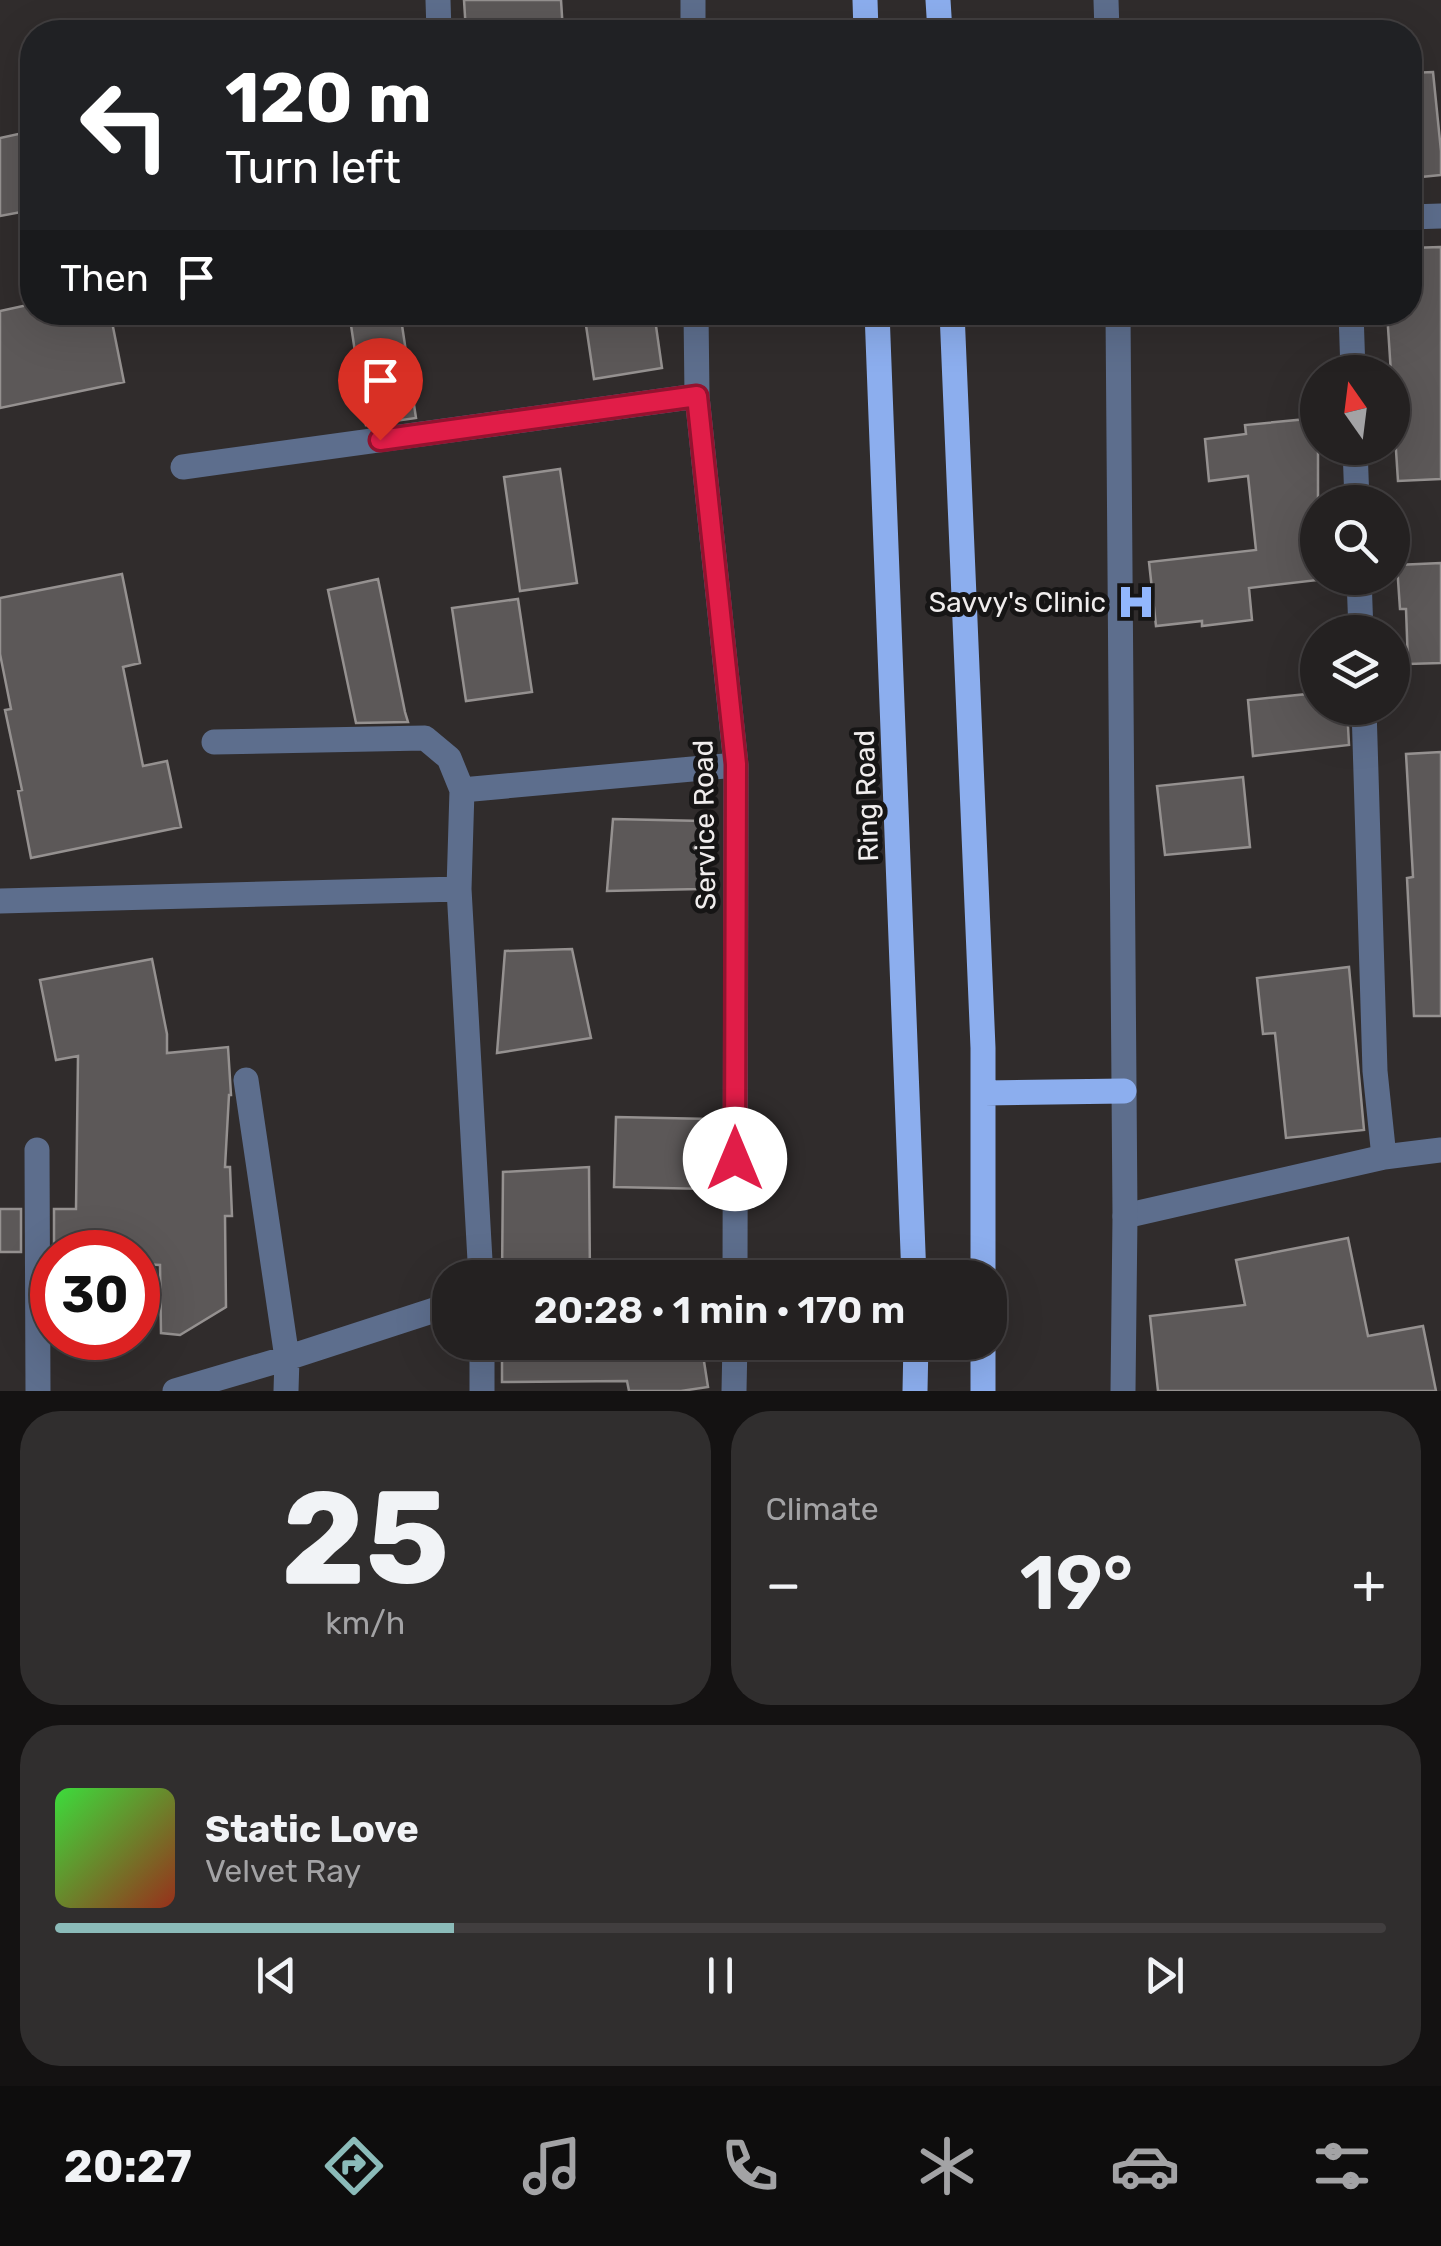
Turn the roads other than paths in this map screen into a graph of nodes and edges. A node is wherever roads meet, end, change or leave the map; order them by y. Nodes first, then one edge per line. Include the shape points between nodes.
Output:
1 (696, 325) edge
2 (877, 325) edge
3 (953, 325) edge
4 (1118, 325) edge
5 (1351, 325) edge
6 (1352, 355) edge
7 (697, 396) junction
8 (183, 468) dead end
9 (1365, 725) edge
10 (214, 742) dead end
11 (736, 764) junction
12 (462, 790) junction
13 (460, 889) junction
14 (0, 902) edge
15 (246, 1080) dead end
16 (1124, 1090) junction
17 (984, 1093) junction
18 (37, 1150) dead end
19 (1441, 1150) edge
20 (1384, 1157) junction
21 (1125, 1216) junction
22 (480, 1260) edge
23 (735, 1260) edge
24 (913, 1260) edge
25 (983, 1260) edge
26 (432, 1310) edge
27 (286, 1358) junction
28 (482, 1360) edge
29 (734, 1360) edge
30 (916, 1360) edge
31 (983, 1360) edge
32 (38, 1391) edge
33 (175, 1391) edge
34 (286, 1391) edge
35 (482, 1391) edge
36 (734, 1391) edge
37 (916, 1391) edge
38 (983, 1391) edge
39 (1123, 1391) edge

1 - 7 street, Service Road
2 - 24 main road, Ring Road
3 - 17 main road
4 - 16 street
5 - 6 street
7 - 8 street
7 - 11 street, Service Road
9 - 20 street via 1375,1071
10 - 12 street via 425,738 450,758
11 - 12 street
11 - 23 street, Service Road
12 - 13 street
13 - 14 street
13 - 22 street
15 - 27 street
16 - 17 main road
16 - 21 street
17 - 25 main road
18 - 32 street
19 - 20 street
20 - 21 street
21 - 39 street
26 - 27 street
27 - 33 street
27 - 34 street
28 - 35 street
29 - 36 street
30 - 37 main road
31 - 38 main road

